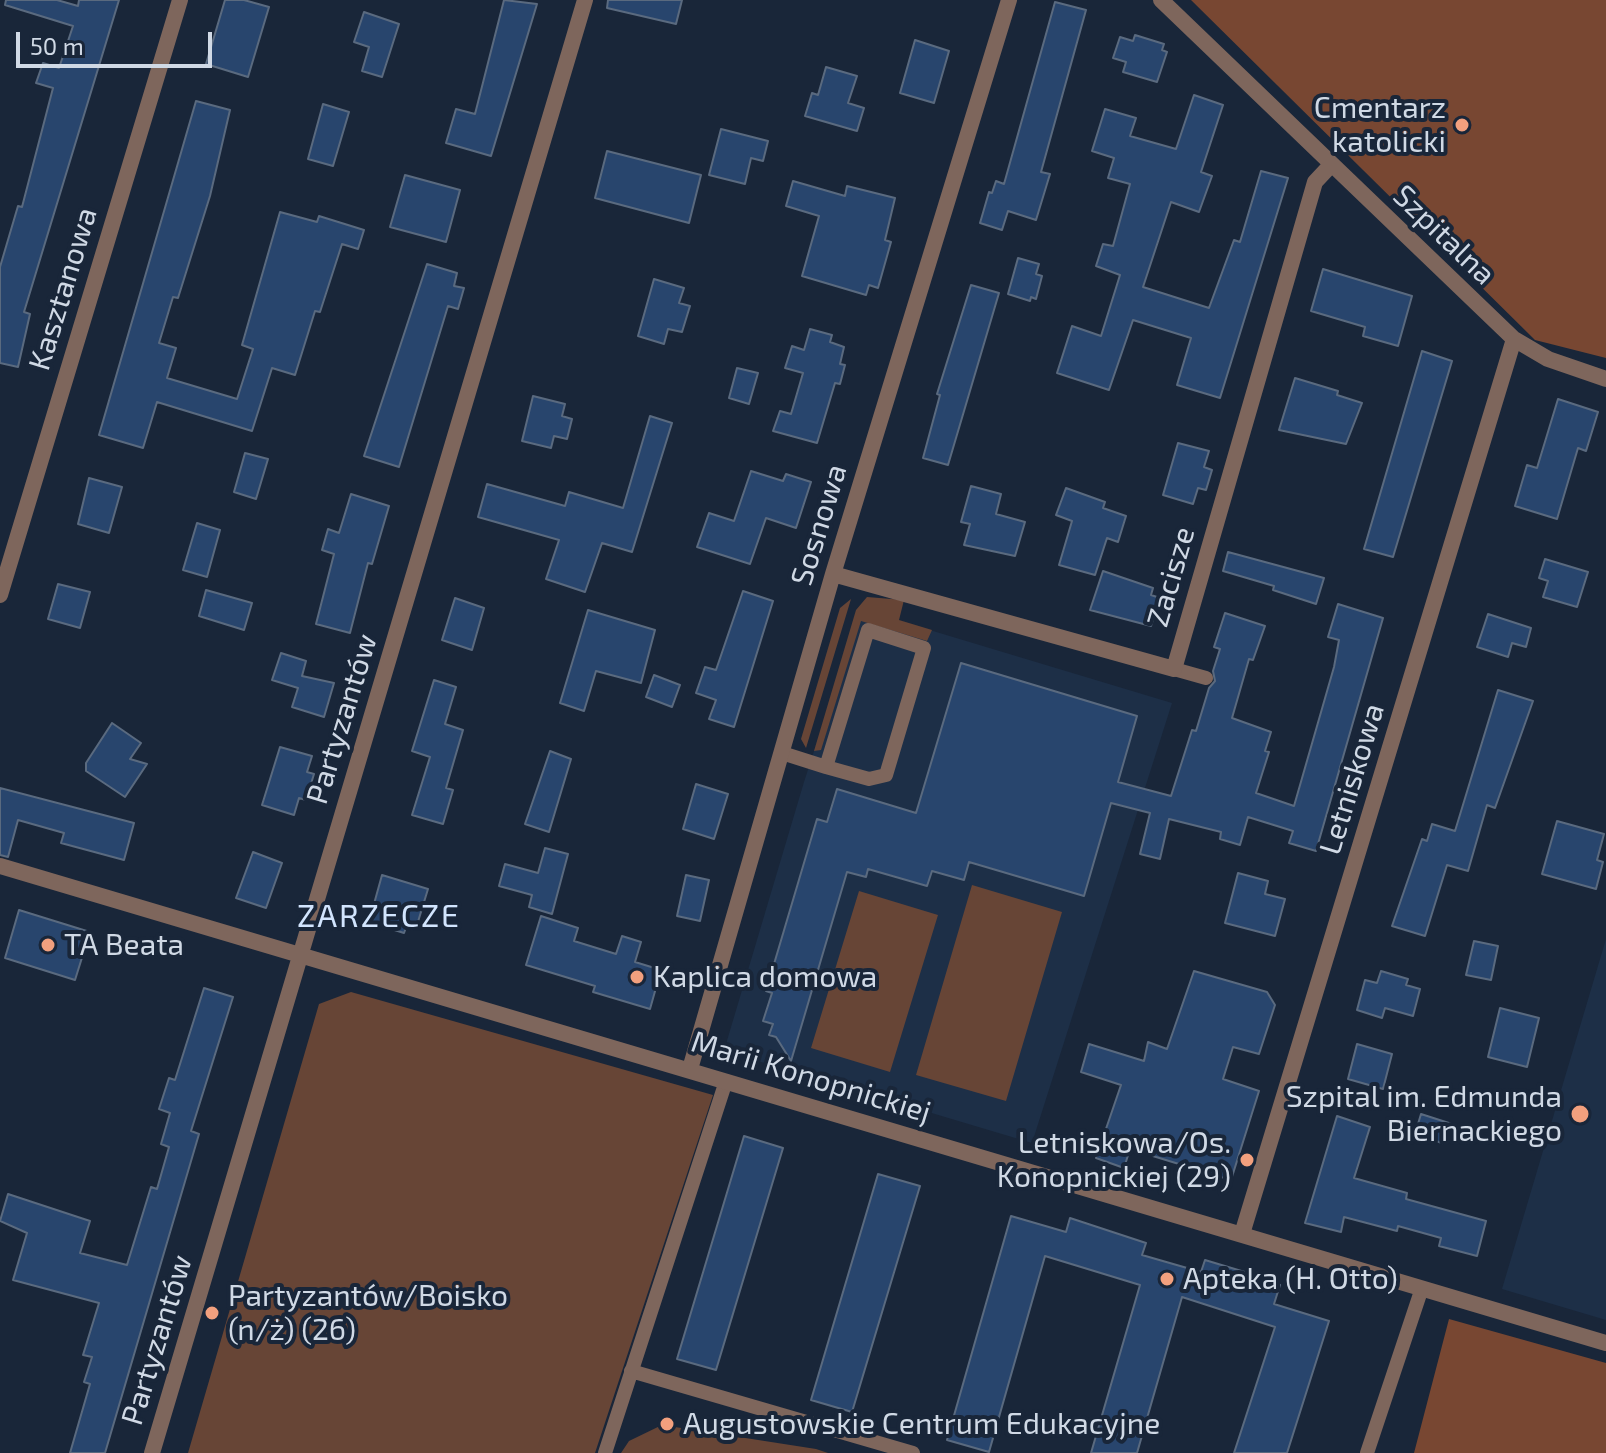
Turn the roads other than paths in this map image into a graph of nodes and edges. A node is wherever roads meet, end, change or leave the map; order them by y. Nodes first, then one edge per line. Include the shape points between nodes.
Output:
1 (180, 0) edge
2 (585, 0) edge
3 (1009, 0) edge
4 (1161, 0) edge
5 (1330, 166) junction
6 (1514, 339) junction
7 (1606, 379) edge
8 (833, 574) junction
9 (0, 595) edge
10 (1174, 669) junction
11 (1206, 678) dead end
12 (782, 753) junction
13 (826, 767) junction
14 (0, 866) edge
15 (301, 957) junction
16 (690, 1069) junction
17 (726, 1081) junction
18 (1242, 1234) junction
19 (1422, 1288) junction
20 (1606, 1343) edge
21 (631, 1371) junction
22 (152, 1453) edge
23 (605, 1453) edge
24 (913, 1453) edge
25 (1367, 1453) edge

1 - 9 street, Kasztanowa
2 - 15 street, Partyzantów
3 - 8 street, Sosnowa
4 - 5 street, Szpitalna
5 - 6 street, Szpitalna
5 - 10 street, Zacisze via 1315,182
6 - 7 street, Szpitalna via 1548,359
6 - 18 street, Letniskowa
8 - 10 street, Zacisze
8 - 12 street, Sosnowa
10 - 11 lane
12 - 13 lane
12 - 16 street, Sosnowa
13 - 13 lane via 869,779 886,775 924,648 868,630
14 - 15 street, Marii Konopnickiej
15 - 16 street, Marii Konopnickiej
15 - 22 street, Partyzantów
16 - 17 street, Marii Konopnickiej
17 - 18 street, Marii Konopnickiej
17 - 21 lane
18 - 19 street, Marii Konopnickiej
19 - 20 street, Marii Konopnickiej
19 - 25 lane
21 - 23 lane
21 - 24 lane

